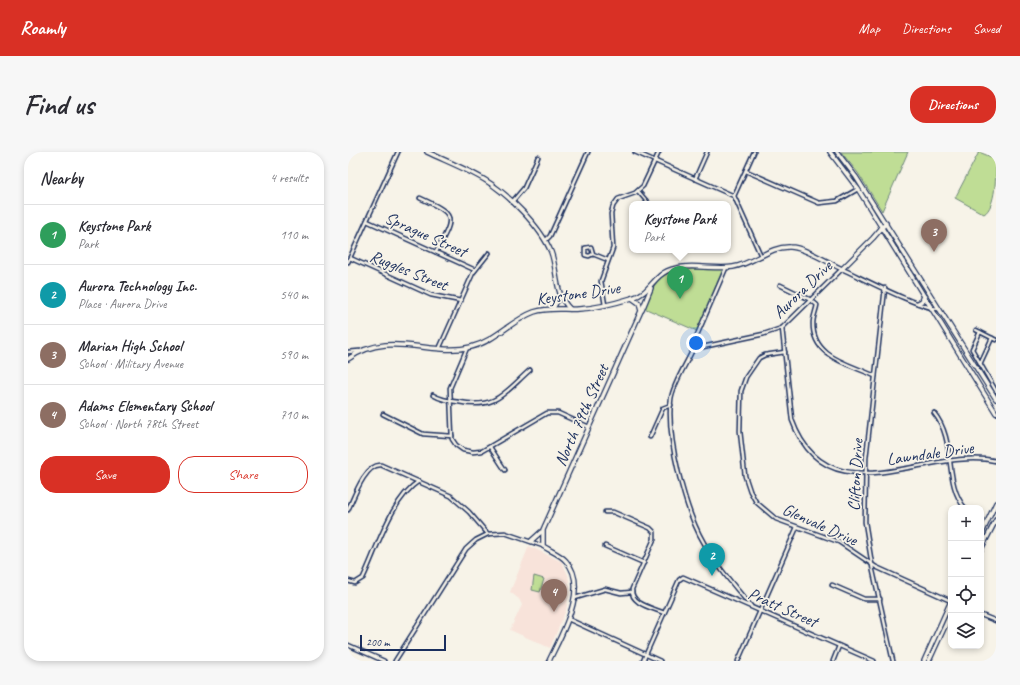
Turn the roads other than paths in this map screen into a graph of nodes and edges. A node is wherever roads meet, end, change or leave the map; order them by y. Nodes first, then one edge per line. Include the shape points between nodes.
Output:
1 (398, 152) edge
2 (427, 152) edge
3 (588, 152) edge
4 (635, 152) edge
5 (660, 152) edge
6 (707, 152) edge
7 (754, 152) edge
8 (830, 152) edge
9 (837, 152) edge
10 (538, 157) dead end
11 (655, 161) junction
12 (746, 171) junction
13 (695, 178) junction
14 (858, 189) junction
15 (638, 191) junction
16 (734, 196) junction
17 (420, 198) dead end
18 (647, 201) edge
19 (512, 203) junction
20 (366, 221) junction
21 (886, 223) junction
22 (882, 228) junction
23 (546, 240) junction
24 (436, 252) junction
25 (489, 253) dead end
26 (593, 254) dead end
27 (761, 256) junction
28 (350, 258) junction
29 (608, 260) junction
30 (348, 262) edge
31 (726, 268) junction
32 (842, 269) junction
33 (475, 270) junction
34 (780, 285) dead end
35 (652, 286) junction
36 (885, 288) junction
37 (924, 295) junction
38 (560, 296) junction
39 (632, 298) junction
40 (811, 300) junction
41 (461, 301) junction
42 (918, 303) junction
43 (605, 305) junction
44 (553, 308) junction
45 (570, 308) junction
46 (933, 309) junction
47 (939, 309) junction
48 (641, 311) junction
49 (782, 328) junction
50 (976, 330) dead end
51 (980, 332) junction
52 (992, 338) junction
53 (996, 340) edge
54 (440, 347) junction
55 (467, 348) junction
56 (696, 348) junction
57 (359, 351) junction
58 (348, 352) edge
59 (785, 352) junction
60 (348, 359) edge
61 (980, 364) junction
62 (530, 370) dead end
63 (874, 376) junction
64 (996, 391) edge
65 (433, 395) dead end
66 (996, 399) edge
67 (450, 401) junction
68 (671, 405) junction
69 (934, 413) dead end
70 (996, 413) edge
71 (383, 414) dead end
72 (589, 427) junction
73 (452, 436) junction
74 (650, 437) dead end
75 (490, 447) junction
76 (951, 461) junction
77 (996, 461) edge
78 (505, 470) dead end
79 (865, 474) junction
80 (419, 481) junction
81 (996, 502) edge
82 (963, 505) edge
83 (348, 510) edge
84 (605, 512) dead end
85 (995, 522) edge
86 (984, 523) edge
87 (797, 527) junction
88 (543, 530) junction
89 (488, 534) junction
90 (531, 541) junction
91 (984, 543) edge
92 (542, 546) junction
93 (605, 546) dead end
94 (644, 563) junction
95 (872, 564) junction
96 (348, 581) edge
97 (832, 585) dead end
98 (632, 592) junction
99 (575, 598) junction
100 (880, 599) junction
101 (948, 600) edge
102 (751, 606) junction
103 (948, 608) edge
104 (760, 610) junction
105 (664, 613) junction
106 (984, 616) edge
107 (568, 619) junction
108 (948, 620) edge
109 (996, 621) edge
110 (348, 645) edge
111 (840, 646) junction
112 (646, 655) junction
113 (384, 661) edge
114 (395, 661) edge
115 (549, 661) edge
116 (643, 661) edge
117 (660, 661) edge
118 (738, 661) edge
119 (832, 661) edge
120 (874, 661) edge
121 (893, 661) edge
122 (924, 661) edge
123 (929, 661) edge

1 - 20 street
2 - 19 street via 483,179
3 - 23 street
4 - 11 street
5 - 11 street
6 - 13 street
7 - 12 street
8 - 14 street
9 - 21 street
10 - 19 street via 524,188
11 - 13 street
11 - 15 street via 645,184
12 - 14 street via 819,203 837,201
12 - 16 street
13 - 16 street
14 - 22 street
15 - 18 street
15 - 29 street via 621,197 612,206 613,243
16 - 27 street
17 - 24 street via 445,210 449,216 449,224
19 - 23 street via 536,226
20 - 24 street, Sprague Street
20 - 28 street
21 - 22 street, Aurora Drive
21 - 47 street
22 - 32 street, Aurora Drive
22 - 37 street
23 - 38 street via 555,264
24 - 33 street, Sprague Street
25 - 33 street
26 - 29 street
27 - 31 street, Keystone Drive via 744,264
27 - 32 street, Keystone Drive via 782,248 793,247
28 - 30 street
28 - 41 street, Ruggles Street via 431,295
29 - 43 street via 601,281
31 - 35 street, Keystone Drive via 672,269 662,274
31 - 56 street via 694,342
32 - 36 street, Keystone Drive
32 - 40 street, Aurora Drive
33 - 41 street
34 - 40 street
35 - 39 street, Keystone Drive via 643,294
35 - 48 street, North 79th Street
36 - 42 street, Keystone Drive
36 - 63 street, Clifton Drive
37 - 42 street
37 - 46 street
38 - 44 street
38 - 45 street
39 - 43 street, Keystone Drive
39 - 48 street via 639,303
40 - 49 street, Aurora Drive
40 - 63 street via 817,305 813,329 822,349 833,358
41 - 54 street
42 - 46 street, Keystone Drive
43 - 45 street, Keystone Drive
44 - 45 street, Keystone Drive
44 - 55 street, Keystone Drive via 528,315 487,341
46 - 47 street, Keystone Drive
46 - 70 street
47 - 66 street
48 - 72 street, North 79th Street
49 - 56 street, Aurora Drive
49 - 59 street, Lawndale Drive
50 - 51 street
51 - 52 street
51 - 61 street via 972,349
52 - 53 street
52 - 61 street
54 - 55 street, Keystone Drive
54 - 57 street, Keystone Drive via 391,345
55 - 67 street via 451,384
56 - 68 street via 693,349 673,394
57 - 58 street, Keystone Drive
57 - 60 street
59 - 79 street, Lawndale Drive via 791,413 802,440 813,454 828,464 846,471
59 - 87 street, Glenvale Drive via 761,356 746,377 740,396 740,431 745,476 753,497 771,516
61 - 64 street
62 - 67 street via 490,403 475,405
63 - 79 street, Clifton Drive
65 - 67 street
67 - 73 street
68 - 74 street via 663,408
68 - 102 street via 677,463 694,523 716,562
69 - 76 street via 946,435
71 - 73 street via 424,434
72 - 75 street via 558,413 547,413
72 - 88 street, North 79th Street
73 - 75 street via 456,445 466,451 479,452
75 - 78 street
76 - 77 street, Lawndale Drive via 981,458
76 - 79 street, Lawndale Drive
76 - 82 street via 956,491
79 - 95 street, Clifton Drive via 865,522
80 - 83 street via 381,464 373,466 361,482
80 - 89 street via 457,501
80 - 96 street via 392,512 364,575 358,582
81 - 86 street
84 - 94 street via 613,512 654,532 654,539
85 - 91 street
87 - 95 street, Glenvale Drive via 839,542
87 - 104 street
88 - 90 street, North 79th Street
88 - 92 street, North 79th Street
89 - 90 street via 501,532
89 - 114 street via 466,549
90 - 92 street
92 - 99 street via 563,558 569,565 575,582
93 - 94 street
94 - 98 street
95 - 100 street, Clifton Drive
95 - 101 street, Glenvale Drive
97 - 100 street via 864,599
98 - 99 street via 622,593 605,589
98 - 105 street via 636,600
99 - 107 street
100 - 121 street, Clifton Drive
102 - 104 street, Pratt Street
102 - 105 street, Pratt Street via 685,577 681,578
103 - 122 street
104 - 111 street, Pratt Street
104 - 118 street
105 - 112 street
106 - 109 street
107 - 112 street
107 - 115 street
108 - 123 street
110 - 113 street
111 - 119 street
111 - 120 street, Pratt Street
112 - 116 street
112 - 117 street

